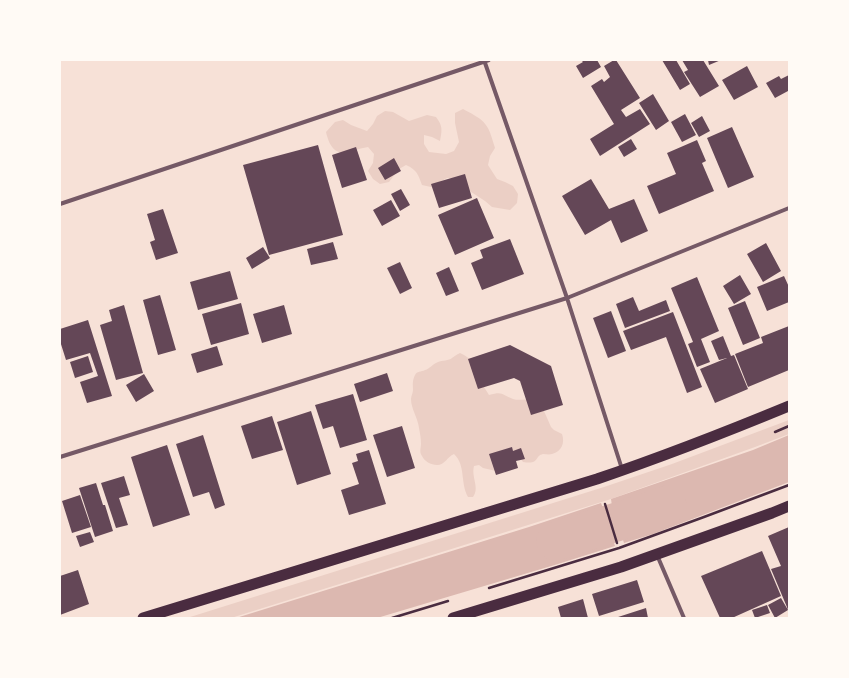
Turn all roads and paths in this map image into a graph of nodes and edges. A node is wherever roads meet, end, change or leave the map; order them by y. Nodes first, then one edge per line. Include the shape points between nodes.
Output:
1 (486, 60) edge
2 (60, 204) edge
3 (789, 208) edge
4 (566, 298) junction
5 (789, 406) edge
6 (60, 457) edge
7 (623, 470) junction
8 (789, 485) edge
9 (605, 504) dead end
10 (789, 506) edge
11 (617, 543) dead end
12 (657, 554) junction
13 (483, 590) dead end
14 (452, 599) dead end
15 (143, 618) edge
16 (392, 618) edge
17 (453, 618) edge
18 (684, 618) edge

1 - 2 street
1 - 4 street
3 - 4 street
4 - 6 street
4 - 7 street
5 - 7 highway
7 - 15 highway
8 - 13 path via 619,548
9 - 11 path
10 - 12 highway
12 - 17 highway
12 - 18 street
14 - 16 path

